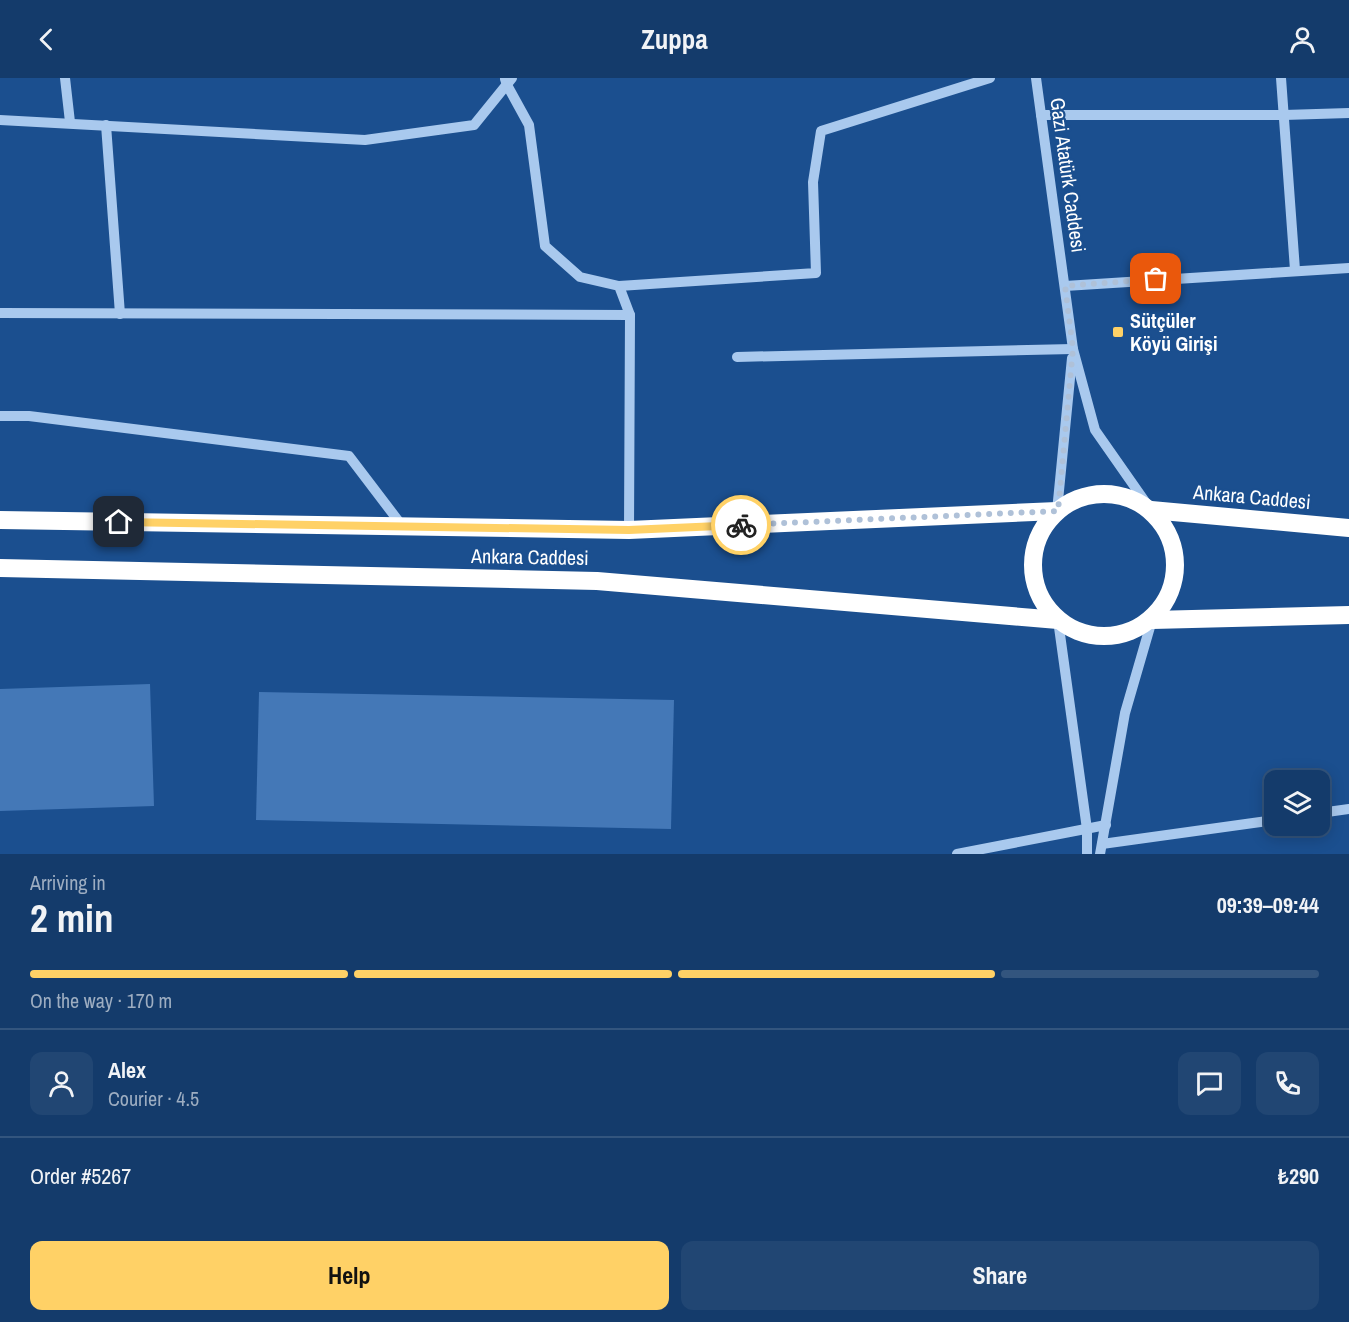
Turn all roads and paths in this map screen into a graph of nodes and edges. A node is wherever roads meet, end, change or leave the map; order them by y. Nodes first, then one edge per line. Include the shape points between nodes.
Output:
1 (65, 78) edge
2 (990, 78) edge
3 (1036, 78) edge
4 (1281, 78) edge
5 (508, 80) edge
6 (1349, 113) edge
7 (1041, 115) junction
8 (1284, 115) junction
9 (0, 120) edge
10 (70, 122) junction
11 (106, 125) junction
12 (1349, 268) edge
13 (1294, 270) junction
14 (619, 286) junction
15 (1065, 286) junction
16 (0, 313) edge
17 (120, 314) junction
18 (630, 315) junction
19 (1073, 349) junction
20 (737, 357) dead end
21 (0, 416) edge
22 (1151, 510) junction
23 (1058, 511) junction
24 (0, 520) edge
25 (404, 527) junction
26 (1349, 528) edge
27 (629, 530) junction
28 (0, 568) edge
29 (1349, 615) edge
30 (1058, 620) junction
31 (1152, 620) junction
32 (1349, 809) edge
33 (1330, 812) edge
34 (1264, 822) edge
35 (1106, 825) junction
36 (1087, 829) junction
37 (1101, 849) edge
38 (957, 854) edge
39 (1087, 854) edge

1 - 10 street
2 - 14 street via 821,130 813,182 816,273
3 - 7 street, Gazi Atatürk Caddesi
4 - 8 street
5 - 11 street via 474,125 365,140
5 - 14 street via 529,125 545,246 580,277
6 - 8 street
7 - 8 street
7 - 15 street, Gazi Atatürk Caddesi
8 - 13 street
9 - 10 street
10 - 11 street
11 - 17 street
12 - 13 street
13 - 15 street
14 - 18 street
15 - 19 street, Gazi Atatürk Caddesi
16 - 17 street
17 - 18 street
18 - 27 street
19 - 20 street
19 - 22 street via 1095,430
19 - 23 street
21 - 25 street via 29,416 349,456
22 - 23 highway, Ankara Caddesi via 1114,494 1094,494
22 - 26 highway, Ankara Caddesi
22 - 31 highway, Ankara Caddesi via 1167,530 1176,553 1176,578 1167,601
23 - 27 highway, Ankara Caddesi
23 - 30 highway, Ankara Caddesi via 1042,530 1033,553 1034,578 1042,601
24 - 25 highway, Ankara Caddesi
25 - 27 highway, Ankara Caddesi
28 - 30 highway, Ankara Caddesi via 597,581
29 - 31 highway, Ankara Caddesi
30 - 31 highway, Ankara Caddesi via 1075,631 1115,637
30 - 36 street
31 - 35 street via 1125,713
32 - 33 street
34 - 37 street
35 - 36 street
35 - 37 street
36 - 38 street
36 - 39 street

